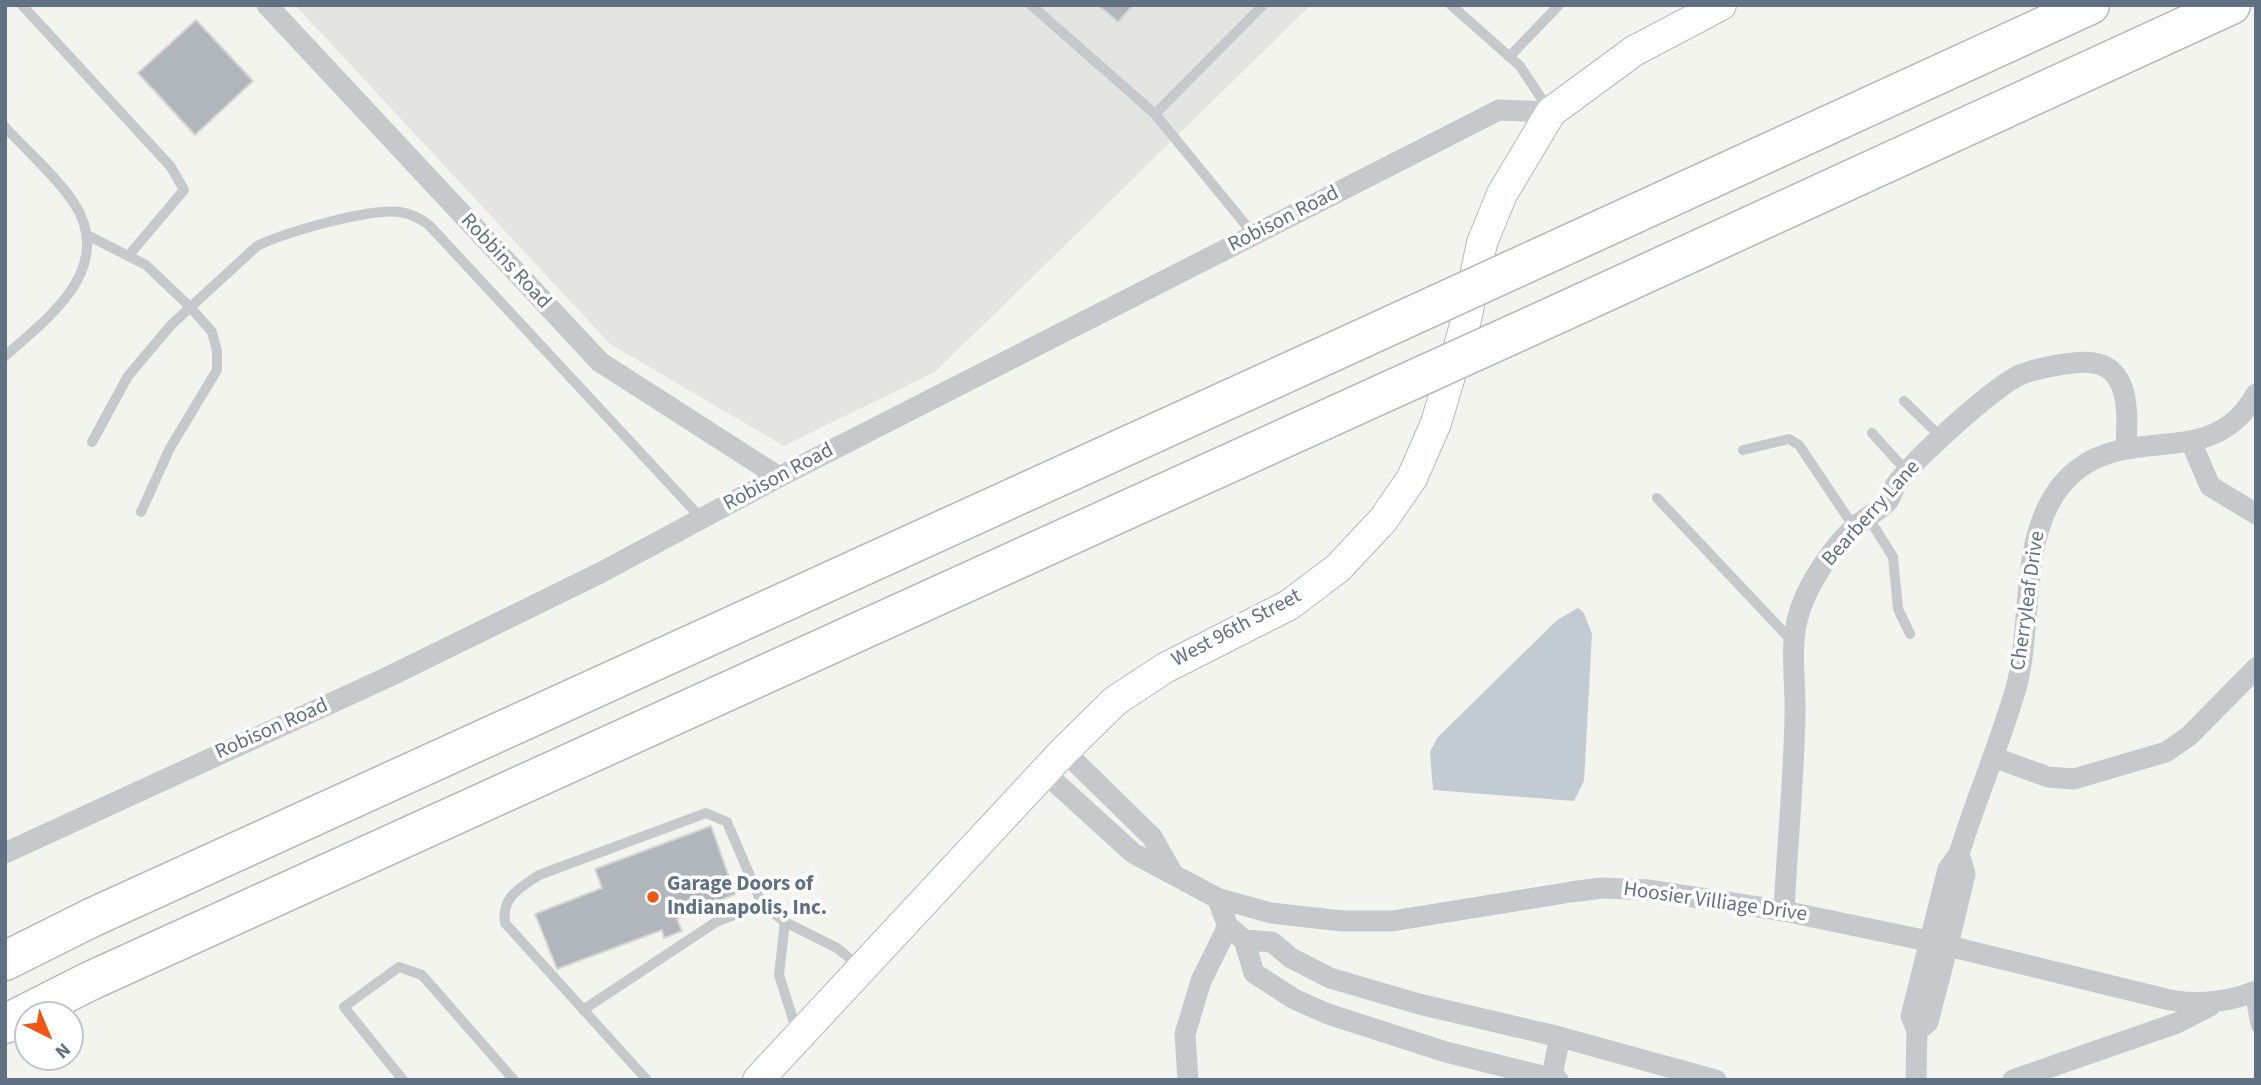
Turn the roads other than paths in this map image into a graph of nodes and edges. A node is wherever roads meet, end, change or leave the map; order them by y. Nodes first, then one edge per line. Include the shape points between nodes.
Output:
1 (22, 5) edge
2 (267, 5) edge
3 (1031, 5) edge
4 (1263, 5) edge
5 (1451, 5) edge
6 (1559, 5) edge
7 (1721, 5) edge
8 (2090, 5) edge
9 (2231, 5) edge
10 (1510, 57) junction
11 (1551, 112) junction
12 (1155, 114) junction
13 (5, 127) edge
14 (88, 235) junction
15 (1254, 235) junction
16 (129, 255) junction
17 (190, 307) junction
18 (5, 356) edge
19 (2256, 394) edge
20 (1904, 401) dead end
21 (1872, 433) dead end
22 (1942, 438) junction
23 (92, 442) dead end
24 (2191, 442) junction
25 (2126, 448) junction
26 (1743, 450) dead end
27 (1908, 473) junction
28 (779, 477) junction
29 (1657, 498) dead end
30 (141, 512) dead end
31 (2256, 514) edge
32 (702, 519) junction
33 (1861, 522) junction
34 (1910, 634) dead end
35 (1793, 642) junction
36 (2256, 668) edge
37 (1993, 757) junction
38 (1054, 762) junction
39 (5, 853) edge
40 (1217, 898) junction
41 (762, 904) junction
42 (1784, 911) junction
43 (785, 922) junction
44 (1228, 926) junction
45 (1244, 940) junction
46 (1938, 943) junction
47 (5, 961) edge
48 (862, 969) junction
49 (2253, 993) edge
50 (2217, 1002) junction
51 (583, 1010) junction
52 (5, 1024) edge
53 (2256, 1027) edge
54 (798, 1037) junction
55 (1560, 1037) junction
56 (1553, 1079) edge
57 (403, 1080) edge
58 (514, 1080) edge
59 (647, 1080) edge
60 (758, 1080) edge
61 (1188, 1080) edge
62 (1716, 1080) edge
63 (1916, 1080) edge
64 (2012, 1080) edge

1 - 16 lane via 171,167 184,190
2 - 28 street, Robbins Road via 600,362
3 - 12 lane
4 - 12 lane
5 - 10 lane
6 - 10 lane
7 - 11 street, West 96th Street via 1634,51
8 - 47 highway, bridge
9 - 52 highway, bridge via 90,981
10 - 11 lane
11 - 15 street, Robison Road via 1499,110
11 - 38 street, West 96th Street via 1502,194 1482,243 1464,329 1436,422 1412,478 1383,520 1338,568 1289,605 1165,668 1115,701
12 - 15 lane
13 - 14 lane via 74,203
14 - 16 lane
14 - 18 lane via 83,273 60,308
15 - 28 street, Robison Road
16 - 17 lane
17 - 23 lane via 128,376
17 - 30 lane via 212,332 217,370 170,448
17 - 32 lane via 235,264 273,238 370,214 416,215
19 - 24 street, Cherryleaf Drive via 2235,422
20 - 22 lane
21 - 27 lane
22 - 25 street, Bearberry Lane via 1986,397 2020,375 2087,361 2113,372 2123,386 2128,407
22 - 27 street, Bearberry Lane
24 - 25 street, Cherryleaf Drive
24 - 31 street via 2210,486
25 - 37 street, Cherryleaf Drive via 2078,470 2058,489 2042,517 2020,671
26 - 33 lane via 1789,439
27 - 33 street, Bearberry Lane via 1888,501
28 - 32 street, Robison Road
29 - 35 lane
32 - 39 street, Robison Road via 425,659
33 - 34 lane via 1893,557 1898,609
33 - 35 street, Bearberry Lane via 1812,582
35 - 42 street, Bearberry Lane via 1795,713
36 - 37 street via 2189,736 2166,752 2074,779 2048,777
37 - 46 street, Cherryleaf Drive via 1959,854 1948,869
38 - 40 street, Hoosier Villiage Drive via 1133,853
38 - 48 street, West 96th Street
40 - 42 street, Hoosier Villiage Drive via 1271,913 1342,921 1392,921 1602,888 1648,890
40 - 44 street
41 - 43 lane
41 - 51 lane via 716,922
41 - 51 lane via 727,822 706,813 539,875 506,902 505,923
42 - 46 street, Hoosier Villiage Drive
43 - 48 lane via 837,948
43 - 54 lane via 779,975
44 - 45 street
44 - 61 street via 1201,981 1185,1034
45 - 55 street via 1272,943 1330,978
45 - 56 street via 1254,973 1294,999 1446,1052
46 - 50 street, Hoosier Villiage Drive via 2170,1000
46 - 63 street, Cherryleaf Drive via 1911,1016 1917,1031
48 - 54 street, West 96th Street
49 - 50 street, Hoosier Villiage Drive
49 - 53 lane
50 - 64 street via 2177,1023
51 - 59 lane
54 - 60 street, West 96th Street
55 - 56 street
55 - 62 street
57 - 58 lane via 344,1007 399,967 422,975

